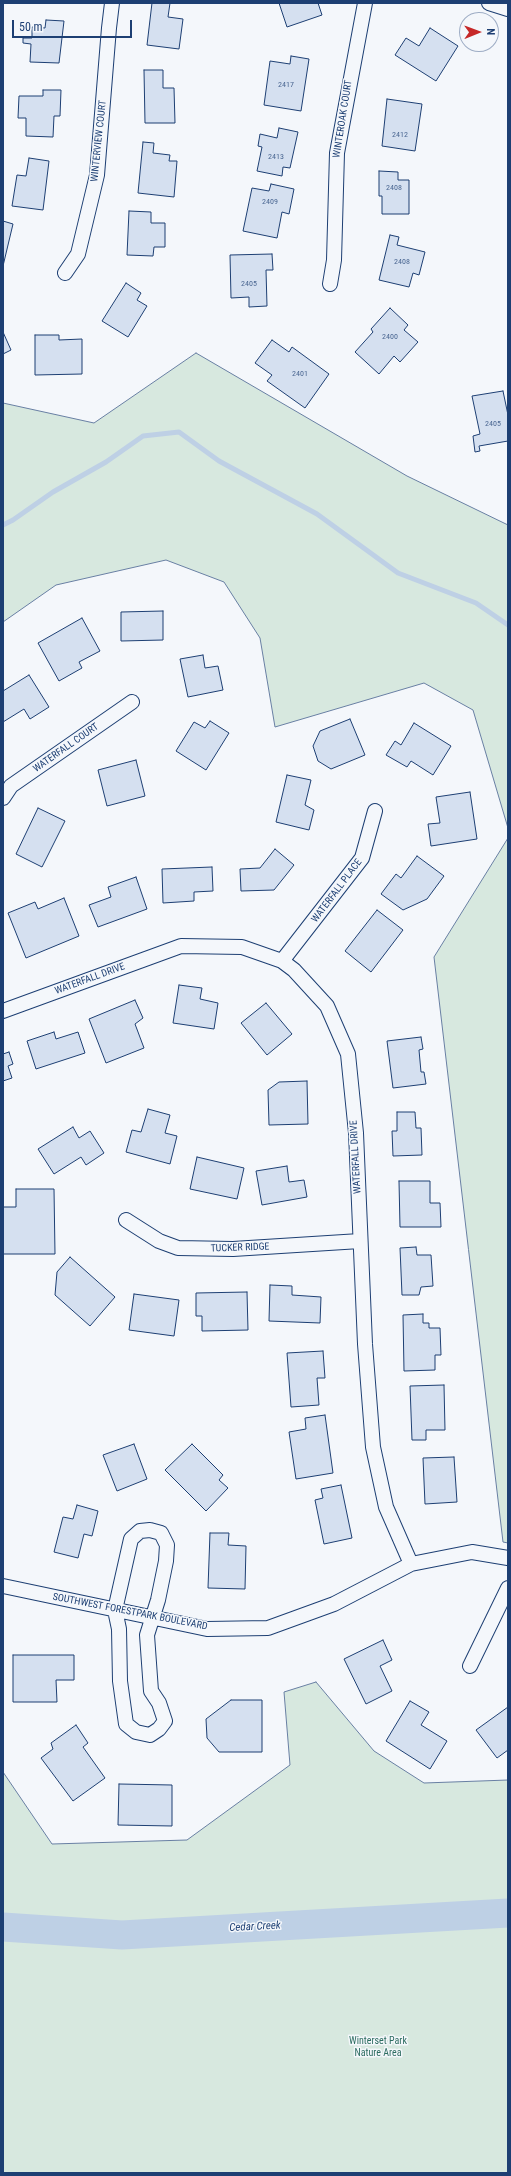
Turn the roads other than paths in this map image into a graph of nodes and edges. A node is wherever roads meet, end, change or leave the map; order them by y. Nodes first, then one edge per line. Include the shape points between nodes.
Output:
1 (112, 3) edge
2 (366, 3) edge
3 (489, 3) edge
4 (508, 8) edge
5 (65, 273) dead end
6 (330, 284) dead end
7 (132, 702) dead end
8 (3, 798) edge
9 (375, 812) dead end
10 (282, 961) junction
11 (3, 1010) edge
12 (126, 1220) dead end
13 (360, 1241) junction
14 (508, 1558) edge
15 (411, 1564) junction
16 (3, 1586) edge
17 (508, 1588) edge
18 (115, 1610) junction
19 (154, 1617) junction
20 (470, 1666) dead end

1 - 5 street, WINTERVIEW COURT via 97,175 78,254
2 - 6 street, WINTEROAK COURT via 337,153 334,260
3 - 4 street
7 - 8 street, WATERFALL COURT via 11,786
9 - 10 street, WATERFALL PLACE via 362,858
10 - 11 street, WATERFALL DRIVE via 242,947 181,946
10 - 13 street, WATERFALL DRIVE via 294,970 327,1006 348,1054 356,1133
12 - 13 street, TUCKER RIDGE via 159,1241 178,1248 233,1250
13 - 15 street, WATERFALL DRIVE via 373,1447 386,1507
14 - 15 street via 472,1552
15 - 19 street, SOUTHWEST FORESTPARK BOULEVARD via 334,1604 268,1628 207,1629
16 - 18 street, SOUTHWEST FORESTPARK BOULEVARD
17 - 20 street
18 - 19 street, SOUTHWEST FORESTPARK BOULEVARD
18 - 19 street via 131,1539 140,1531 150,1530 161,1533 167,1545
18 - 19 street via 119,1629 120,1681 126,1724 136,1732 150,1735 165,1721 151,1691 148,1635

